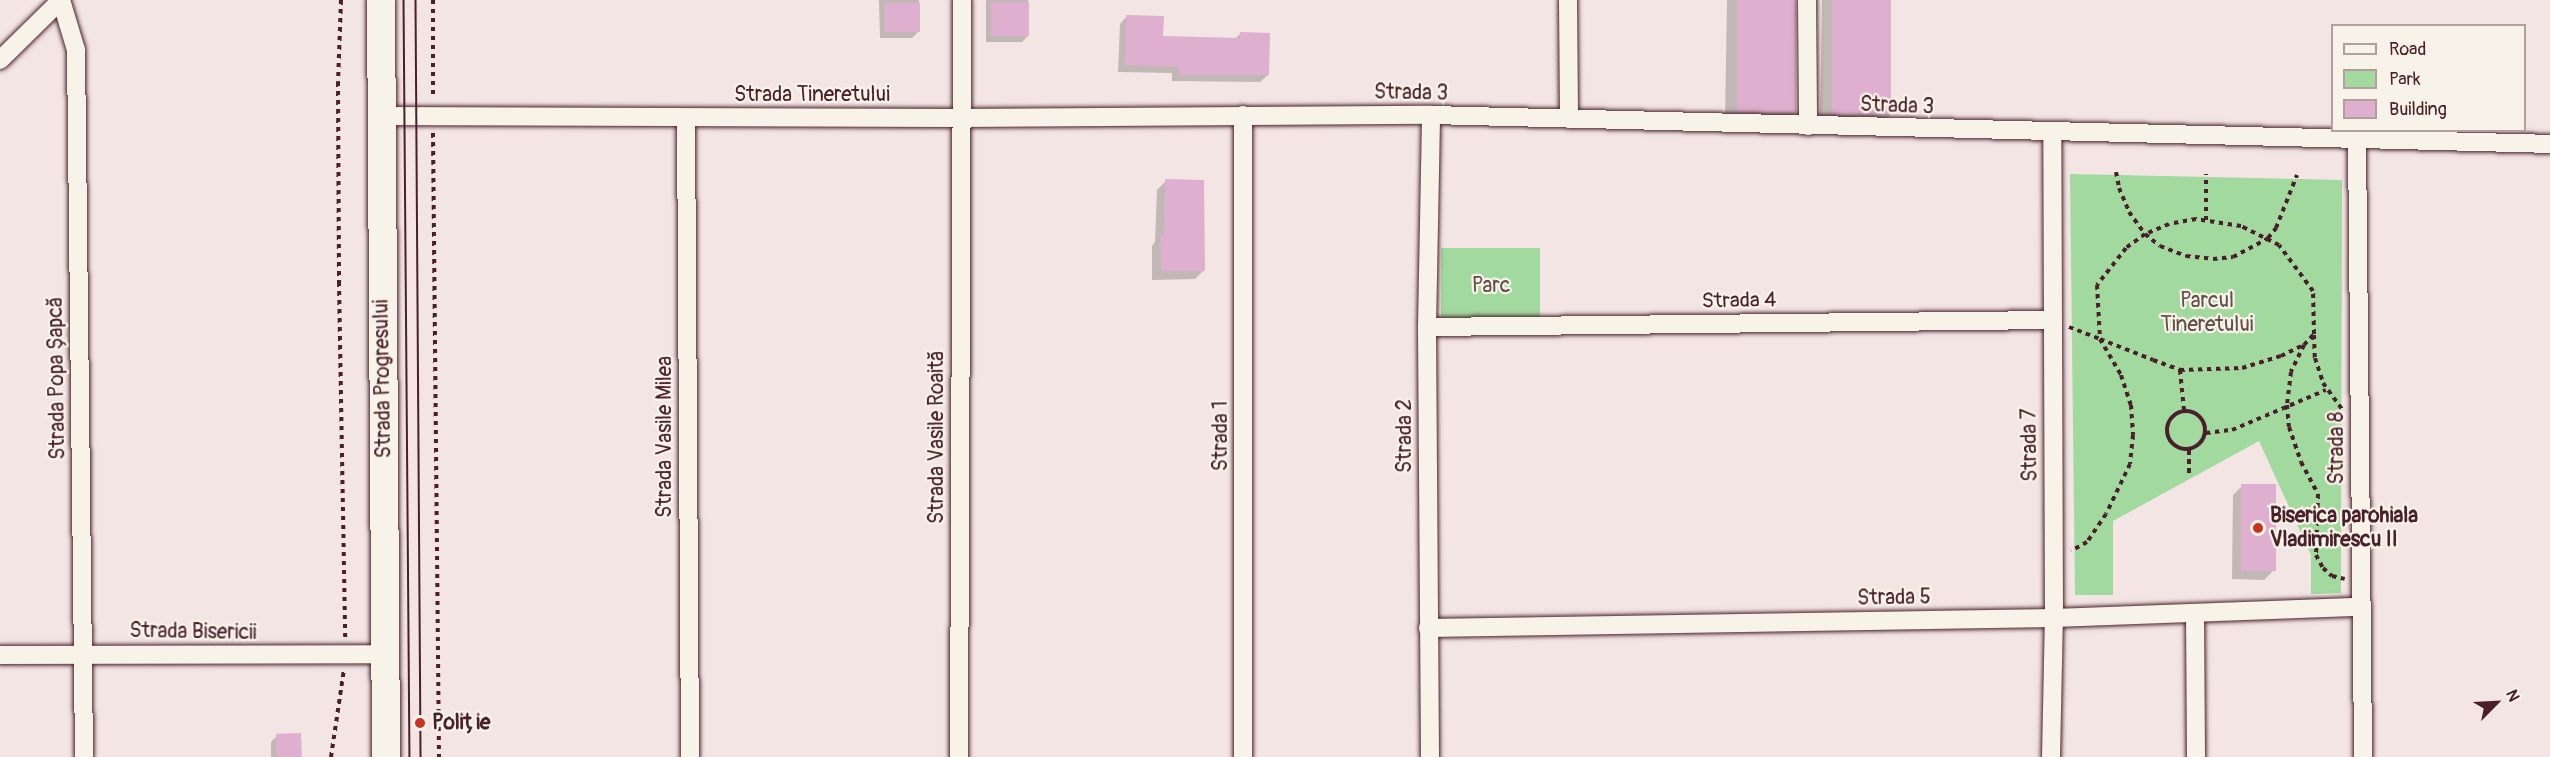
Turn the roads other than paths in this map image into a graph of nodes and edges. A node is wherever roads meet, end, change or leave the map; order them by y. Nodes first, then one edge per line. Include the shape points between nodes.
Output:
1 (61, 0) edge
2 (381, 0) edge
3 (962, 0) edge
4 (1569, 0) edge
5 (1807, 0) edge
6 (0, 60) edge
7 (1243, 115) junction
8 (1431, 115) junction
9 (380, 116) junction
10 (686, 118) junction
11 (960, 118) junction
12 (1569, 119) junction
13 (1808, 126) junction
14 (2052, 133) junction
15 (2357, 138) junction
16 (2550, 144) edge
17 (2051, 320) junction
18 (1427, 327) junction
19 (2360, 607) junction
20 (2195, 613) junction
21 (2054, 618) junction
22 (1428, 628) junction
23 (83, 653) junction
24 (386, 654) junction
25 (0, 655) edge
26 (84, 757) edge
27 (386, 757) edge
28 (690, 757) edge
29 (959, 757) edge
30 (1243, 757) edge
31 (1430, 757) edge
32 (2051, 757) edge
33 (2196, 757) edge
34 (2363, 757) edge

1 - 6 street
1 - 23 street, Strada Popa Șapcă via 76,50
2 - 9 main road, Strada Progresului
3 - 11 street, Strada Vasile Roaită
4 - 12 street
5 - 13 street
7 - 8 street, Strada 3
7 - 11 street, Strada Tineretului
7 - 30 street, Strada 1
8 - 12 street, Strada 3
8 - 18 street, Strada 2
9 - 10 street, Strada Tineretului
9 - 24 main road, Strada Progresului
10 - 11 street, Strada Tineretului
10 - 28 street, Strada Vasile Milea
11 - 29 street, Strada Vasile Roaită
12 - 13 street, Strada 3
13 - 14 street, Strada 3
14 - 15 street, Strada 3
14 - 17 street, Strada 7
15 - 16 street, Strada 3
15 - 19 street, Strada 8
17 - 18 street, Strada 4
17 - 21 street, Strada 7
18 - 22 street, Strada 2
19 - 20 street, Strada 5
19 - 34 street, Strada 8
20 - 21 street, Strada 5
20 - 33 street
21 - 22 street, Strada 5
21 - 32 street, Strada 7
22 - 31 street, Strada 2
23 - 24 street, Strada Bisericii
23 - 25 street, Strada Bisericii
23 - 26 street, Strada Popa Șapcă
24 - 27 main road, Strada Progresului

